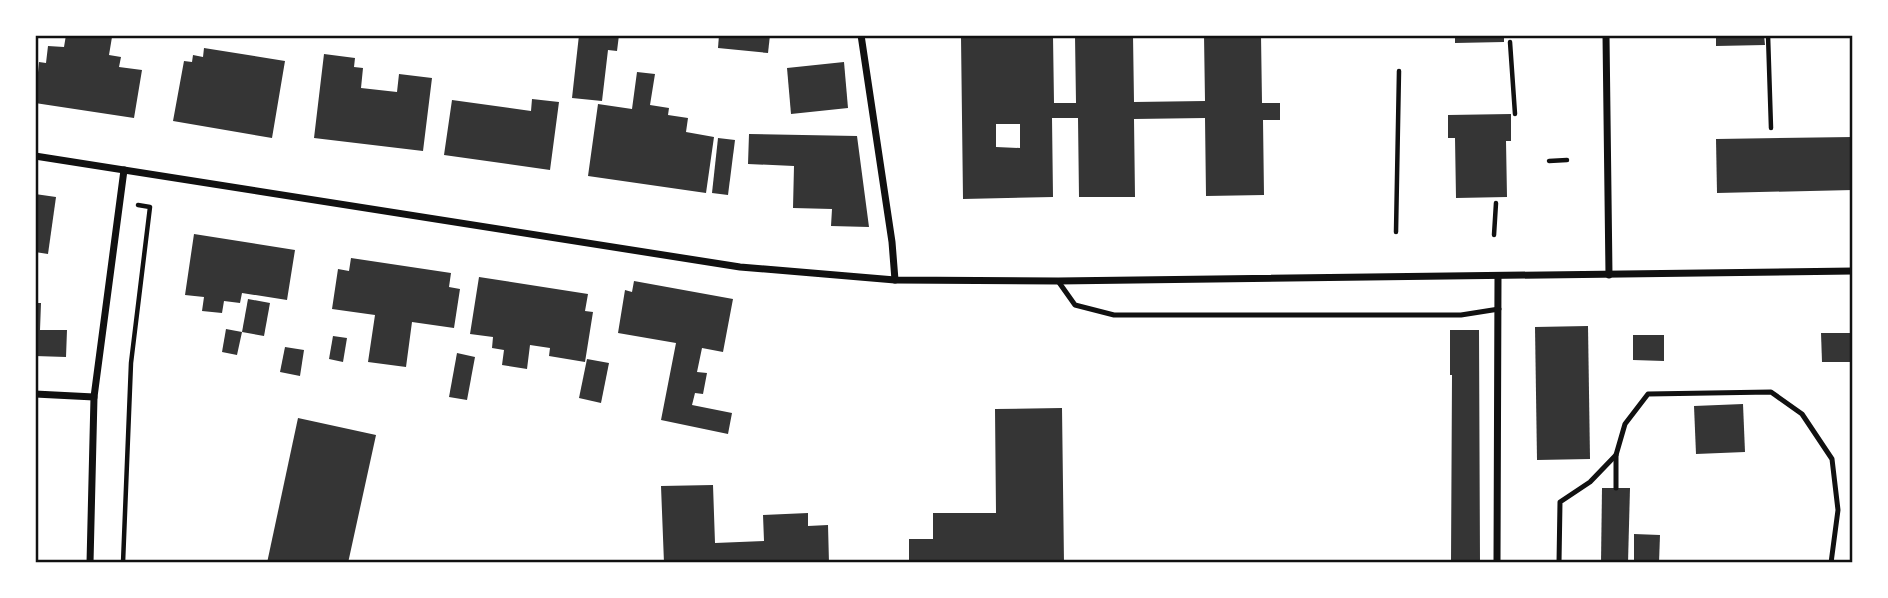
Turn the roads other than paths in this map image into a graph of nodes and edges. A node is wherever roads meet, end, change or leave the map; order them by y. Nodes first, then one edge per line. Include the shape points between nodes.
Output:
1 (861, 35) edge
2 (1605, 35) edge
3 (35, 156) edge
4 (124, 170) junction
5 (1853, 271) edge
6 (1609, 275) junction
7 (1498, 276) junction
8 (895, 280) junction
9 (1058, 281) junction
10 (1499, 309) junction
11 (35, 394) edge
12 (94, 397) junction
13 (1616, 455) junction
14 (1616, 488) dead end
15 (90, 563) edge
16 (1497, 563) edge
17 (1559, 563) edge
18 (1831, 563) edge

1 - 8 street
2 - 6 street
3 - 4 street
4 - 8 street via 740,267
4 - 12 street
5 - 6 street
6 - 7 street
7 - 9 street
7 - 10 street
8 - 9 street
9 - 10 lane via 1075,305 1114,315 1461,315
10 - 16 street
11 - 12 street
12 - 15 street
13 - 14 lane
13 - 17 lane via 1590,482 1560,502
13 - 18 lane via 1625,424 1648,394 1770,392 1802,414 1832,459 1838,510

